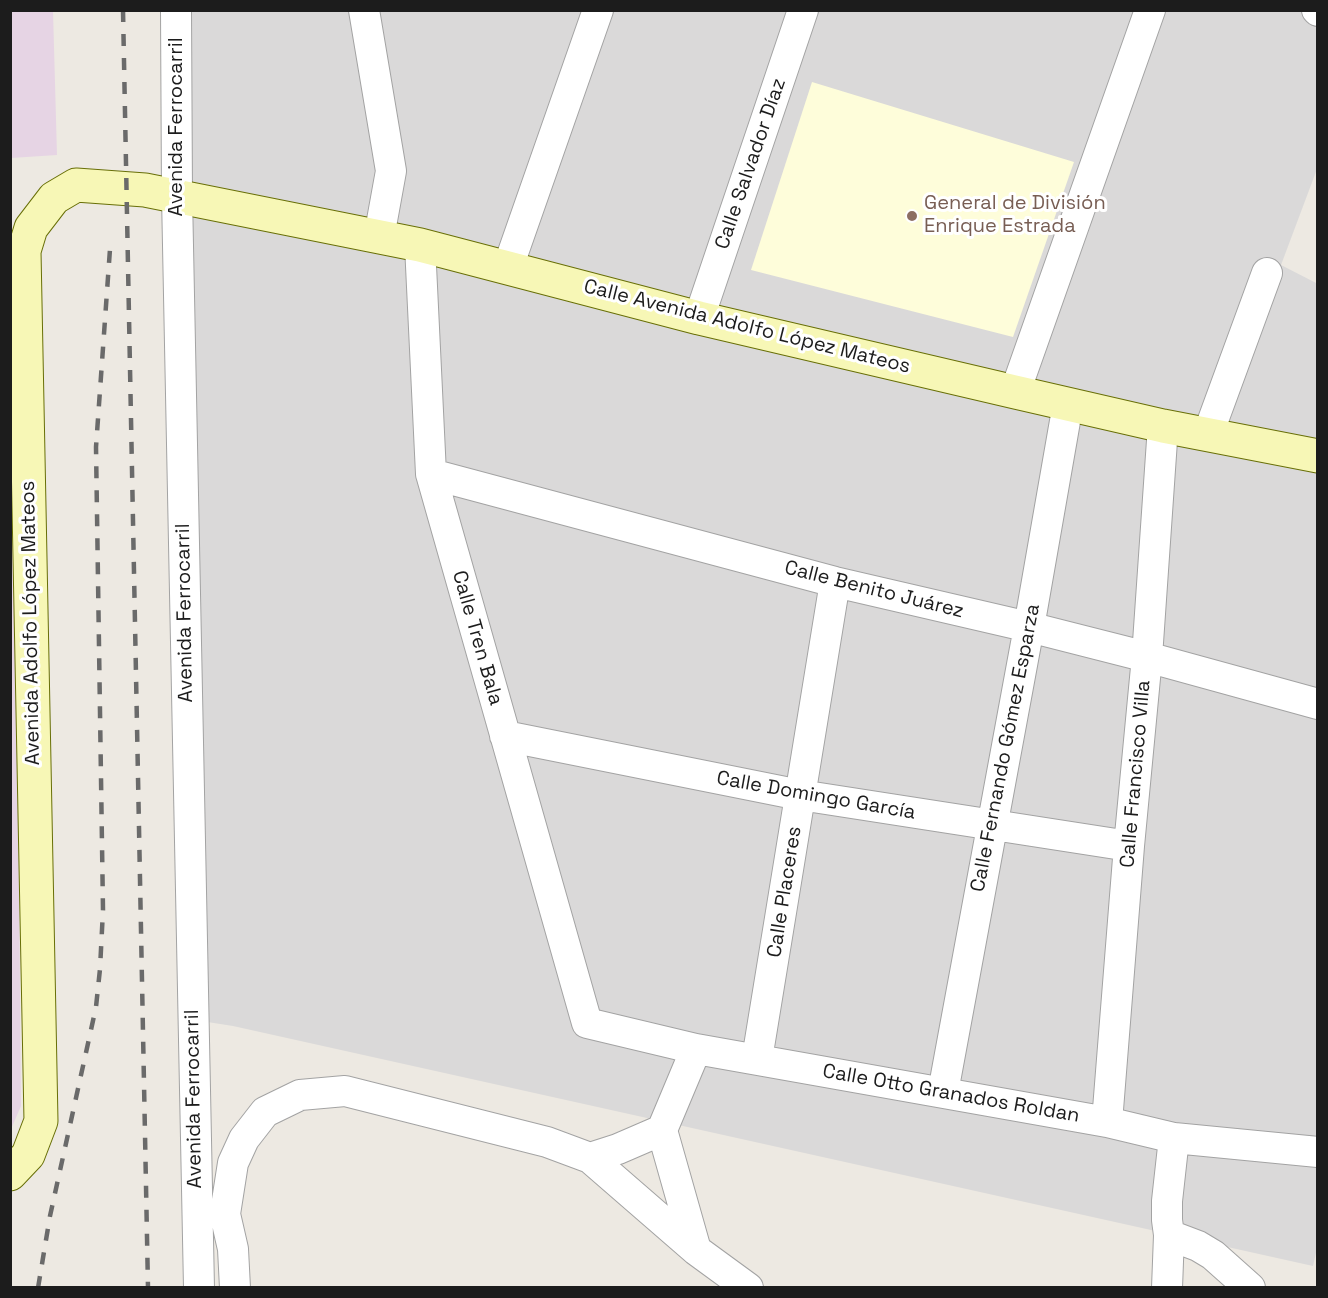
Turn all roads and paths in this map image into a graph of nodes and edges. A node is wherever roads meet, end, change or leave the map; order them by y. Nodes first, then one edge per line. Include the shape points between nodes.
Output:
1 (176, 10) edge
2 (364, 10) edge
3 (598, 10) edge
4 (803, 10) edge
5 (1150, 10) edge
6 (177, 196) junction
7 (379, 237) junction
8 (420, 245) junction
9 (508, 267) junction
10 (1267, 273) dead end
11 (699, 318) junction
12 (1014, 392) junction
13 (1068, 404) junction
14 (1163, 426) junction
15 (1208, 434) junction
16 (1317, 456) edge
17 (431, 474) junction
18 (835, 582) junction
19 (1029, 627) junction
20 (1147, 657) junction
21 (1317, 704) edge
22 (506, 736) junction
23 (800, 795) junction
24 (992, 825) junction
25 (1129, 846) junction
26 (586, 1023) joint
27 (696, 1049) junction
28 (758, 1059) junction
29 (943, 1092) junction
30 (1107, 1122) junction
31 (662, 1130) junction
32 (1174, 1138) junction
33 (1317, 1152) edge
34 (591, 1158) junction
35 (10, 1174) edge
36 (225, 1214) junction
37 (196, 1216) junction
38 (1169, 1234) junction
39 (696, 1250) junction
40 (199, 1287) edge
41 (235, 1287) edge
42 (748, 1287) edge
43 (1167, 1287) edge
44 (1250, 1287) edge

1 - 6 street, Avenida Ferrocarril
2 - 7 street via 391,171
3 - 9 street
4 - 11 street, Calle Salvador Díaz
5 - 12 street
6 - 7 street, Calle Avenida Adolfo López Mateos
6 - 35 street, Avenida Adolfo López Mateos via 76,186 54,198 31,228 24,250 41,1121 28,1155
6 - 37 street, Avenida Ferrocarril
7 - 8 street, Calle Avenida Adolfo López Mateos
8 - 9 street, Calle Avenida Adolfo López Mateos
8 - 17 street, Calle Tren Bala
9 - 11 street, Calle Avenida Adolfo López Mateos
10 - 15 street
11 - 12 street, Calle Avenida Adolfo López Mateos
12 - 13 street, Calle Avenida Adolfo López Mateos
13 - 14 street, Calle Avenida Adolfo López Mateos
13 - 19 street, Calle Fernando Gómez Esparza
14 - 15 street, Calle Avenida Adolfo López Mateos
14 - 20 street, Calle Francisco Villa
15 - 16 street, Calle Avenida Adolfo López Mateos
17 - 18 street, Calle Benito Juárez
17 - 22 street, Calle Tren Bala
18 - 19 street, Calle Benito Juárez
18 - 23 street, Calle Placeres
19 - 20 street, Calle Benito Juárez
19 - 24 street, Calle Fernando Gómez Esparza
20 - 21 street, Calle Benito Juárez
20 - 25 street, Calle Francisco Villa
22 - 23 street, Calle Domingo García
22 - 26 street, Calle Tren Bala
23 - 24 street, Calle Domingo García
23 - 28 street, Calle Placeres
24 - 25 street, Calle Domingo García
24 - 29 street, Calle Fernando Gómez Esparza
25 - 30 street, Calle Francisco Villa
26 - 27 street, Calle Otto Granados Roldan
27 - 28 street, Calle Otto Granados Roldan
27 - 31 street
28 - 29 street, Calle Otto Granados Roldan
29 - 30 street, Calle Otto Granados Roldan
30 - 32 street, Calle Otto Granados Roldan
31 - 34 street
31 - 39 street
32 - 33 street, Calle Otto Granados Roldan
32 - 38 street via 1167,1201
34 - 36 street via 547,1142 345,1092 300,1095 265,1112 244,1139 233,1163
34 - 39 street
36 - 37 street
36 - 41 street via 233,1249
37 - 40 street, Avenida Ferrocarril
38 - 43 street
38 - 44 street via 1213,1255
39 - 42 street

